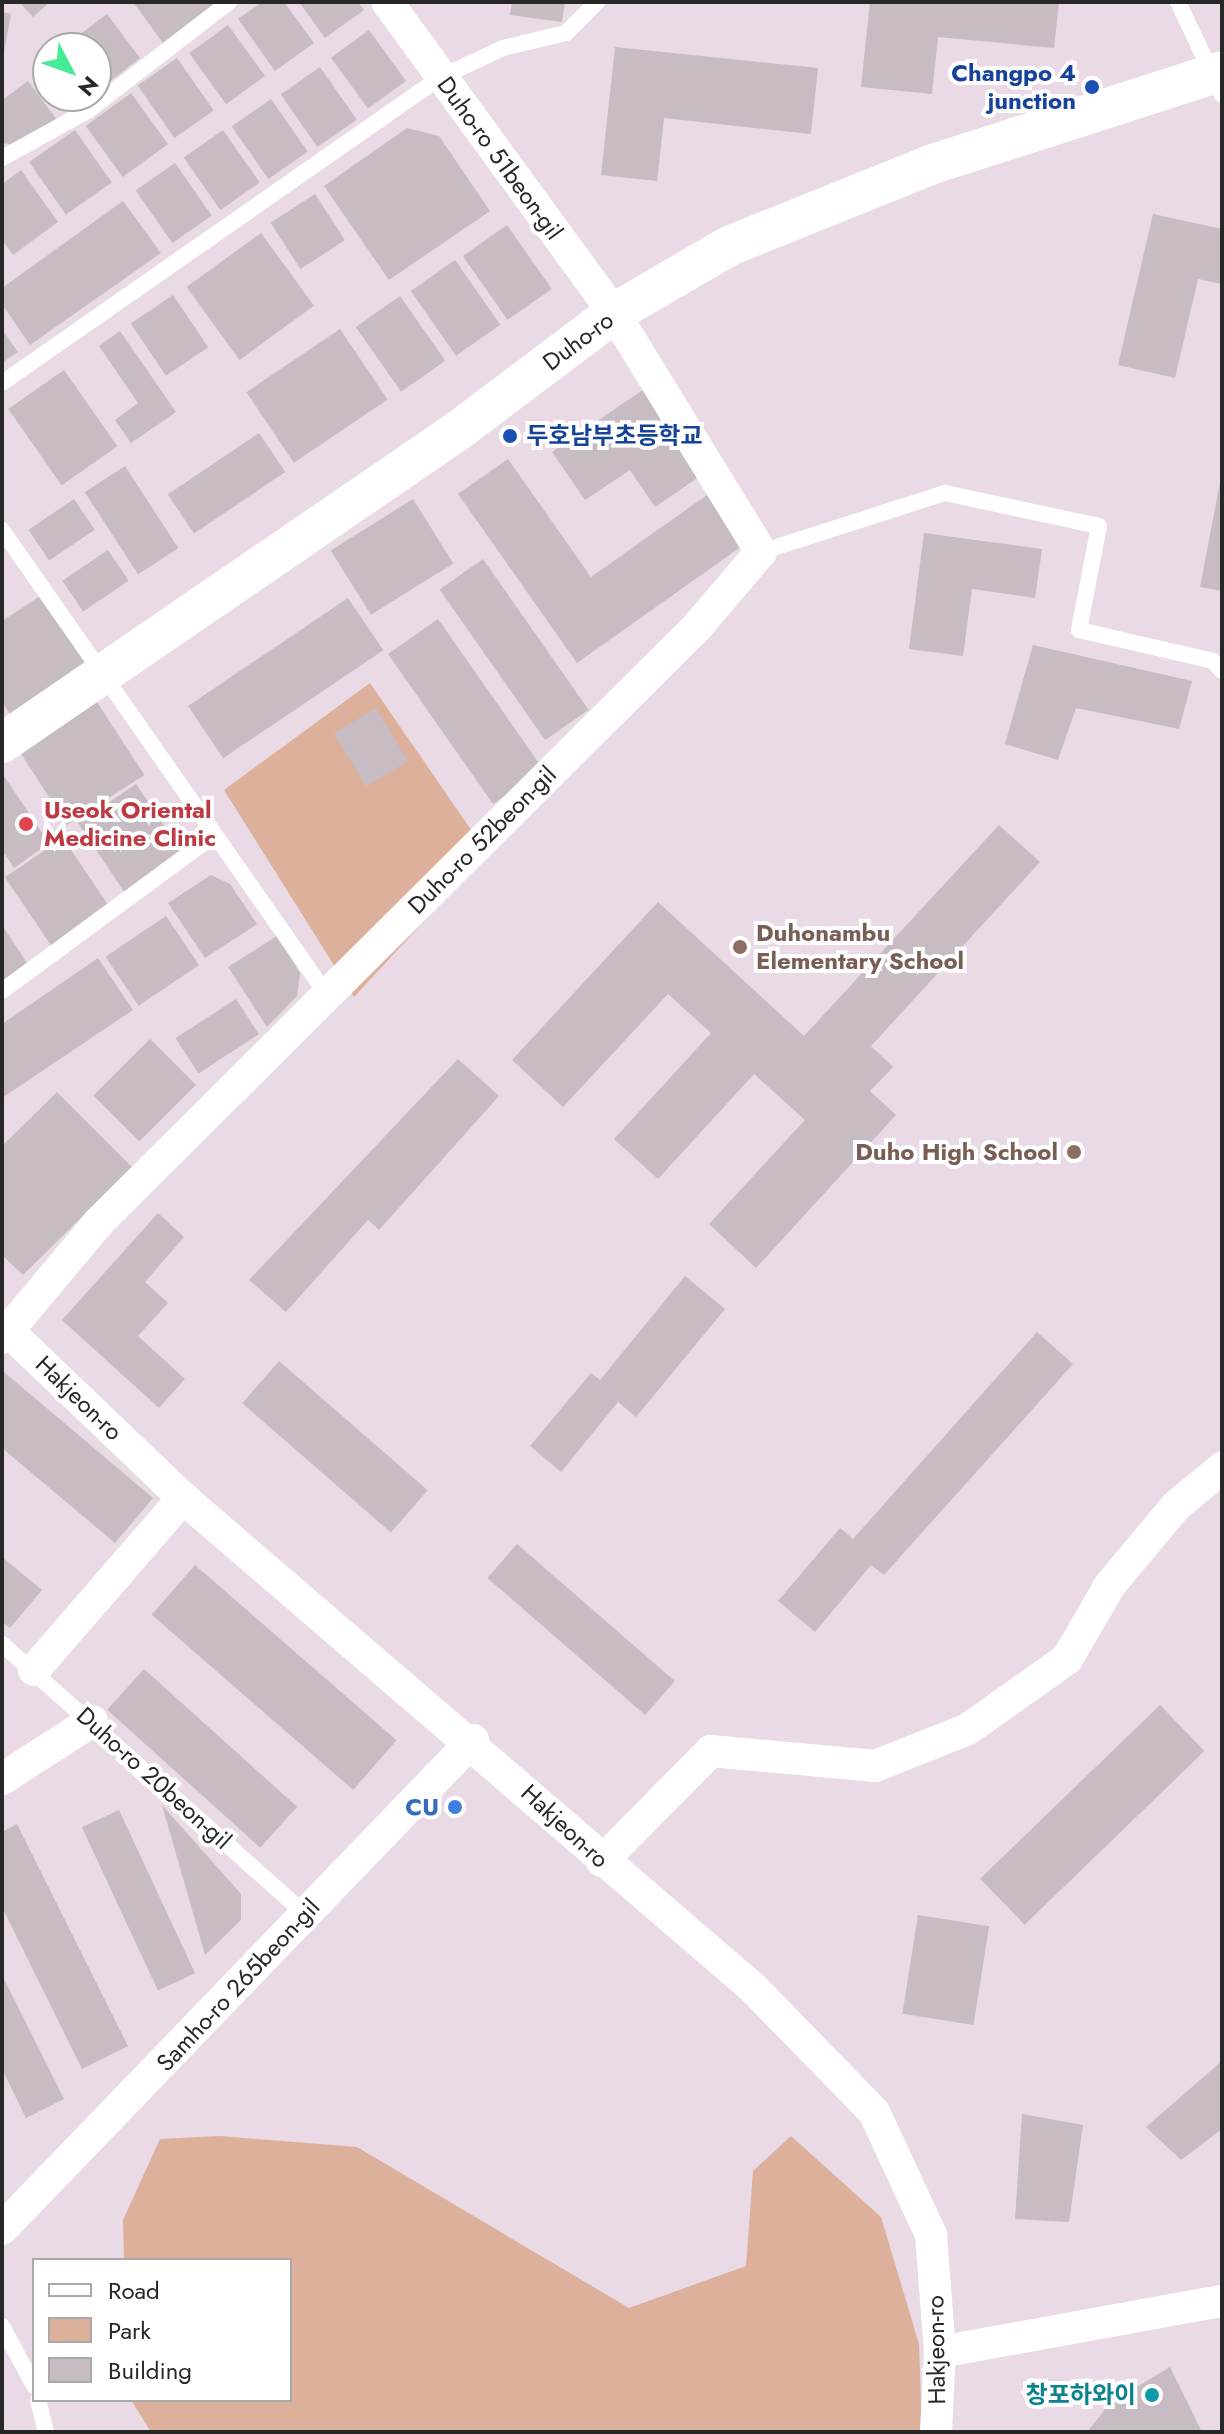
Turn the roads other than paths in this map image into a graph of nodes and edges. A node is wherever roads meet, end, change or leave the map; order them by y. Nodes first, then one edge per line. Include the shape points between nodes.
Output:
1 (229, 2) edge
2 (387, 2) edge
3 (597, 2) edge
4 (1178, 2) edge
5 (441, 77) junction
6 (1219, 80) edge
7 (2, 158) edge
8 (614, 313) junction
9 (2, 383) edge
10 (2, 530) edge
11 (761, 552) junction
12 (98, 671) junction
13 (1222, 671) edge
14 (2, 743) edge
15 (210, 838) junction
16 (2, 991) edge
17 (327, 995) junction
18 (4, 1331) edge
19 (1222, 1468) edge
20 (183, 1498) junction
21 (2, 1644) edge
22 (34, 1670) junction
23 (92, 1721) junction
24 (473, 1740) junction
25 (2, 1779) edge
26 (602, 1861) junction
27 (305, 1914) junction
28 (2, 2229) edge
29 (1222, 2301) edge
30 (2, 2326) edge
31 (940, 2352) junction
32 (32, 2382) edge
33 (38, 2402) edge
34 (46, 2432) edge
35 (936, 2432) edge

1 - 7 lane via 89,110
2 - 5 street, Duho-ro 51beon-gil
3 - 5 lane via 566,33 503,48
4 - 6 lane
5 - 8 street, Duho-ro 51beon-gil
5 - 9 lane
6 - 8 street, Duho-ro via 930,165 729,246
8 - 11 street
8 - 12 street, Duho-ro via 459,430
10 - 12 lane
11 - 13 lane via 945,493 1099,526 1079,630 1213,661
11 - 17 street, Duho-ro 52beon-gil via 696,628
12 - 14 street, Duho-ro
12 - 15 lane
15 - 16 lane
15 - 17 lane
17 - 18 street, Duho-ro 52beon-gil via 99,1222
18 - 20 street, Hakjeon-ro
19 - 26 street via 1176,1506 1110,1585 1067,1659 968,1729 875,1766 711,1751
20 - 22 street
20 - 24 street, Hakjeon-ro
21 - 22 lane, Duho-ro 20beon-gil
22 - 23 lane, Duho-ro 20beon-gil
23 - 25 street
23 - 27 lane, Duho-ro 20beon-gil
24 - 26 street, Hakjeon-ro
24 - 27 street, Samho-ro 265beon-gil
26 - 31 street, Hakjeon-ro via 753,1988 874,2112 931,2235
27 - 28 street, Samho-ro 265beon-gil
29 - 31 street
30 - 32 lane
31 - 35 street, Hakjeon-ro
33 - 34 lane

